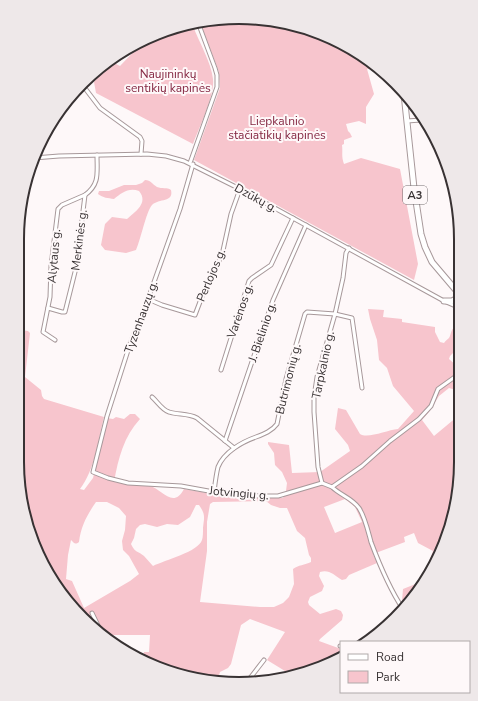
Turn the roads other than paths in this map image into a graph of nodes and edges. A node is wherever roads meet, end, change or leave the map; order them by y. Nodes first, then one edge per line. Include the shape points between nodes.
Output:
1 (200, 28) edge
2 (85, 89) edge
3 (405, 101) edge
4 (418, 120) edge
5 (406, 121) junction
6 (142, 154) junction
7 (97, 155) junction
8 (40, 158) edge
9 (191, 164) junction
10 (240, 189) junction
11 (85, 195) junction
12 (293, 218) junction
13 (306, 225) junction
14 (349, 248) junction
15 (454, 289) edge
16 (148, 299) junction
17 (454, 300) edge
18 (444, 301) junction
19 (454, 305) edge
20 (48, 308) junction
21 (334, 314) junction
22 (55, 340) dead end
23 (221, 370) dead end
24 (454, 378) edge
25 (362, 388) dead end
26 (152, 397) dead end
27 (225, 441) junction
28 (234, 448) junction
29 (93, 472) joint
30 (322, 483) junction
31 (332, 487) junction
32 (214, 492) junction
33 (400, 605) edge
34 (92, 613) dead end
35 (97, 624) edge
36 (264, 660) dead end
37 (251, 677) edge

1 - 9 street, Tyzenhauzų g. via 217,75 217,88
2 - 6 street via 100,108 140,137
3 - 5 main road, A3
4 - 5 street
5 - 15 main road, A3 via 421,234 432,262
6 - 7 street, Dzūkų g.
6 - 9 street, Dzūkų g. via 166,156
7 - 8 street, Dzūkų g.
7 - 11 street, Merkinės g. via 95,184
9 - 10 street, Dzūkų g.
9 - 16 street, Tyzenhauzų g. via 180,209
10 - 12 street, Dzūkų g.
10 - 16 street, Perlojos g. via 231,214 222,255 195,315
11 - 20 street, Alytaus g. via 58,209
11 - 20 street, Merkinės g. via 76,268 64,312
12 - 13 street, Dzūkų g.
12 - 23 street, Varėnos g. via 272,264 249,281
13 - 14 street, Dzūkų g.
13 - 27 street, J. Bielinio g. via 273,300
14 - 18 street, Dzūkų g.
14 - 21 street, Tarpkalnio g.
16 - 29 street, Tyzenhauzų g. via 106,416
17 - 18 main road
18 - 19 street, Dzūkų g.
20 - 22 street, Alytaus g. via 43,332
21 - 25 street via 351,317 353,320
21 - 28 street, Butrimonių g. via 305,314 276,424 272,429
21 - 30 street, Tarpkalnio g. via 314,397 318,467
24 - 31 street via 438,389 431,406 419,419
26 - 27 street via 165,410 197,418
27 - 28 street
28 - 32 street, Butrimonių g. via 221,461
29 - 32 street, Jotvingių g. via 121,482 181,486
30 - 31 street
30 - 32 street, Jotvingių g. via 278,496
31 - 33 street via 358,506 382,572
34 - 35 street
36 - 37 street

